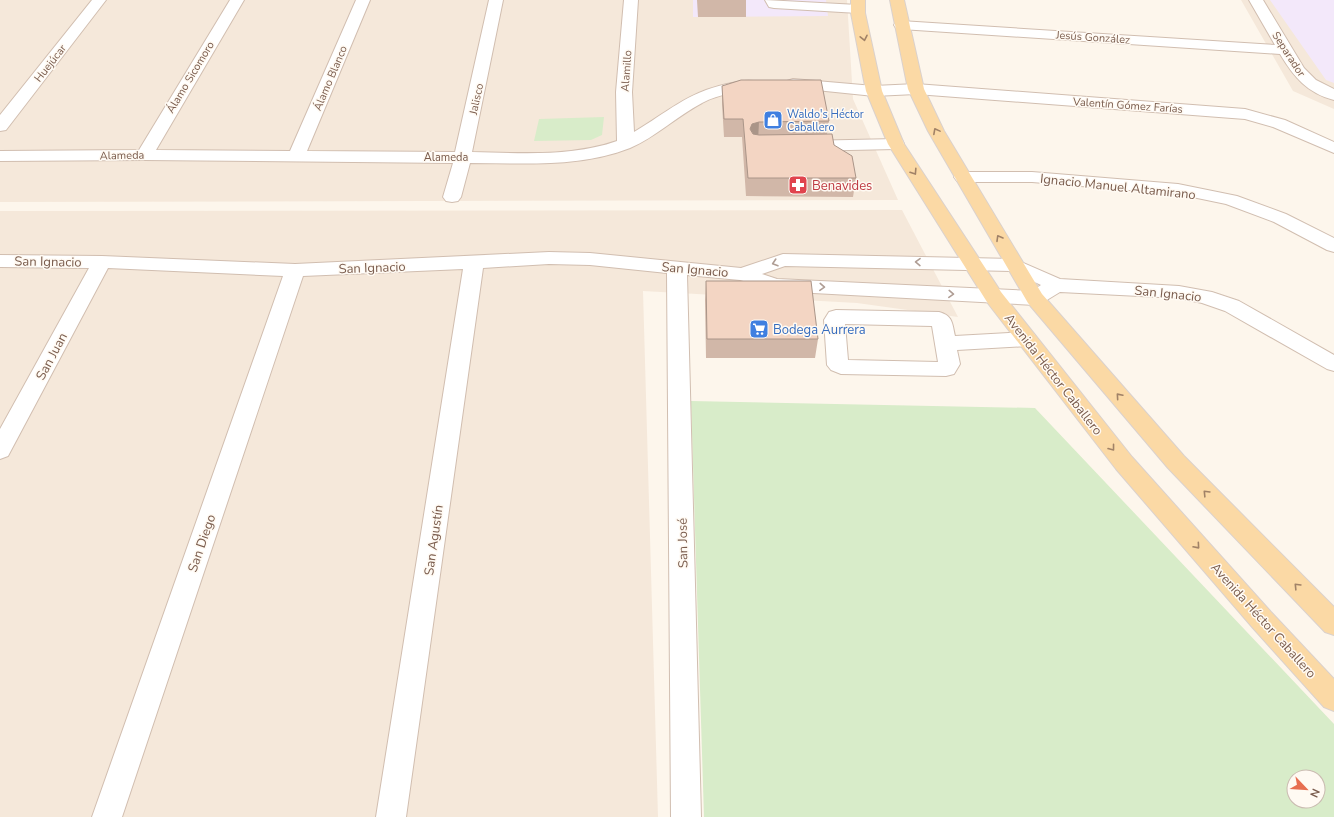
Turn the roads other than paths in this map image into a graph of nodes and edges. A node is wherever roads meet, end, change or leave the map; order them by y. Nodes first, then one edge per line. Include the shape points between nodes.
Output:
1 (99, 0) edge
2 (237, 0) edge
3 (363, 0) edge
4 (496, 0) edge
5 (631, 0) edge
6 (772, 0) edge
7 (897, 0) edge
8 (1256, 0) edge
9 (858, 4) edge
10 (901, 25) junction
11 (1285, 50) junction
12 (916, 89) junction
13 (874, 91) junction
14 (1334, 95) edge
15 (0, 126) edge
16 (626, 143) junction
17 (896, 144) junction
18 (789, 146) edge
19 (1334, 148) edge
20 (144, 155) junction
21 (0, 156) edge
22 (296, 156) junction
23 (463, 157) junction
24 (963, 177) junction
25 (452, 197) dead end
26 (1334, 246) edge
27 (0, 261) edge
28 (102, 262) junction
29 (474, 262) junction
30 (971, 263) junction
31 (1014, 265) junction
32 (677, 268) junction
33 (295, 270) junction
34 (742, 274) junction
35 (1057, 285) junction
36 (994, 297) junction
37 (1035, 298) junction
38 (1027, 340) junction
39 (945, 344) junction
40 (1334, 364) edge
41 (0, 450) edge
42 (1329, 613) edge
43 (1334, 698) edge
44 (107, 817) edge
45 (391, 817) edge
46 (686, 817) edge

1 - 15 street, Huejúcar
2 - 20 street, Álamo Sicomoro
3 - 22 street, Álamo Blanco
4 - 23 street, Jalisco
5 - 16 street, Alamillo via 624,92
6 - 9 street via 774,4
7 - 10 main road
8 - 11 street, Separador
9 -> 13 main road, Avenida Héctor Caballero
10 - 11 street, Jesús González
10 - 12 main road
11 - 14 street, Separador via 1304,78
12 - 13 street, Valentín Gómez Farías
12 - 19 street, Valentín Gómez Farías via 1245,114 1274,122
24 -> 12 main road via 936,131
13 - 16 street, Alameda via 805,84 742,86 692,101
13 - 17 main road, Avenida Héctor Caballero
16 - 23 street, Alameda via 605,151 583,155
17 - 18 street
17 -> 30 main road, Avenida Héctor Caballero
20 - 21 street, Alameda
20 - 22 street, Alameda
22 - 23 street, Alameda
23 - 25 street, Jalisco
24 - 26 street, Ignacio Manuel Altamirano via 1032,177 1178,189 1231,200 1280,218
31 -> 24 main road
27 - 28 street, San Ignacio
28 - 33 street, San Ignacio
28 - 41 street, San Juan
29 - 32 street, San Ignacio via 549,258 590,259
29 - 33 street, San Ignacio
29 - 45 street, San Agustín
30 - 31 street, San Ignacio
30 -> 34 street, San Ignacio via 783,260
30 - 36 main road, Avenida Héctor Caballero
31 - 35 street, San Ignacio
31 - 37 main road
32 - 34 street, San Ignacio
32 - 46 street, San José
33 - 44 street, San Diego
34 -> 36 street, San Ignacio via 776,285
35 - 37 street
35 - 40 street, San Ignacio via 1179,292 1205,297 1232,306
36 - 37 street, San Ignacio
36 - 38 main road, Avenida Héctor Caballero
42 -> 37 main road via 1176,462
38 - 39 street
38 -> 43 main road, Avenida Héctor Caballero via 1124,463
39 - 39 street via 942,322 939,319 836,317 834,320 838,365 845,368 946,369 949,364

